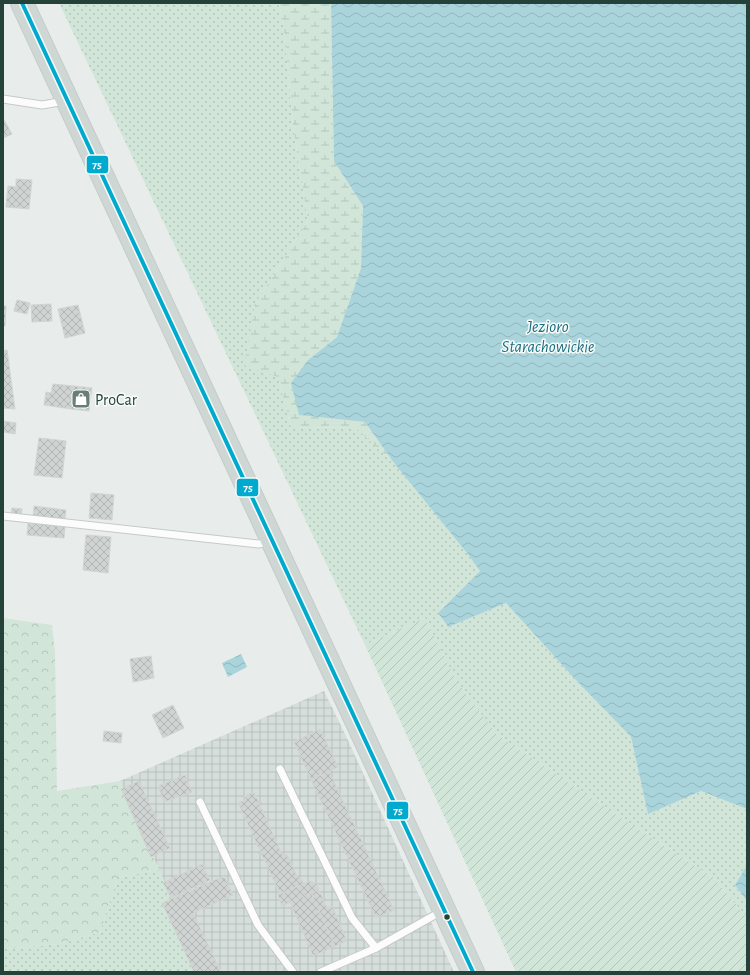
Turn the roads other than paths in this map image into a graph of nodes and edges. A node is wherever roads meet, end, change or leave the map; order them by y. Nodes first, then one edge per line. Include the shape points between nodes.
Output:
1 (22, 3) edge
2 (3, 99) edge
3 (67, 101) junction
4 (3, 516) edge
5 (273, 542) junction
6 (280, 768) dead end
7 (200, 802) dead end
8 (444, 910) junction
9 (376, 948) junction
10 (293, 972) edge
11 (321, 972) edge
12 (473, 972) edge

1 - 3 main road
2 - 3 lane via 42,105
3 - 5 main road
4 - 5 lane via 258,544
5 - 8 main road
6 - 9 lane via 352,918
7 - 10 lane via 258,925
8 - 9 lane
8 - 12 main road
9 - 11 lane

